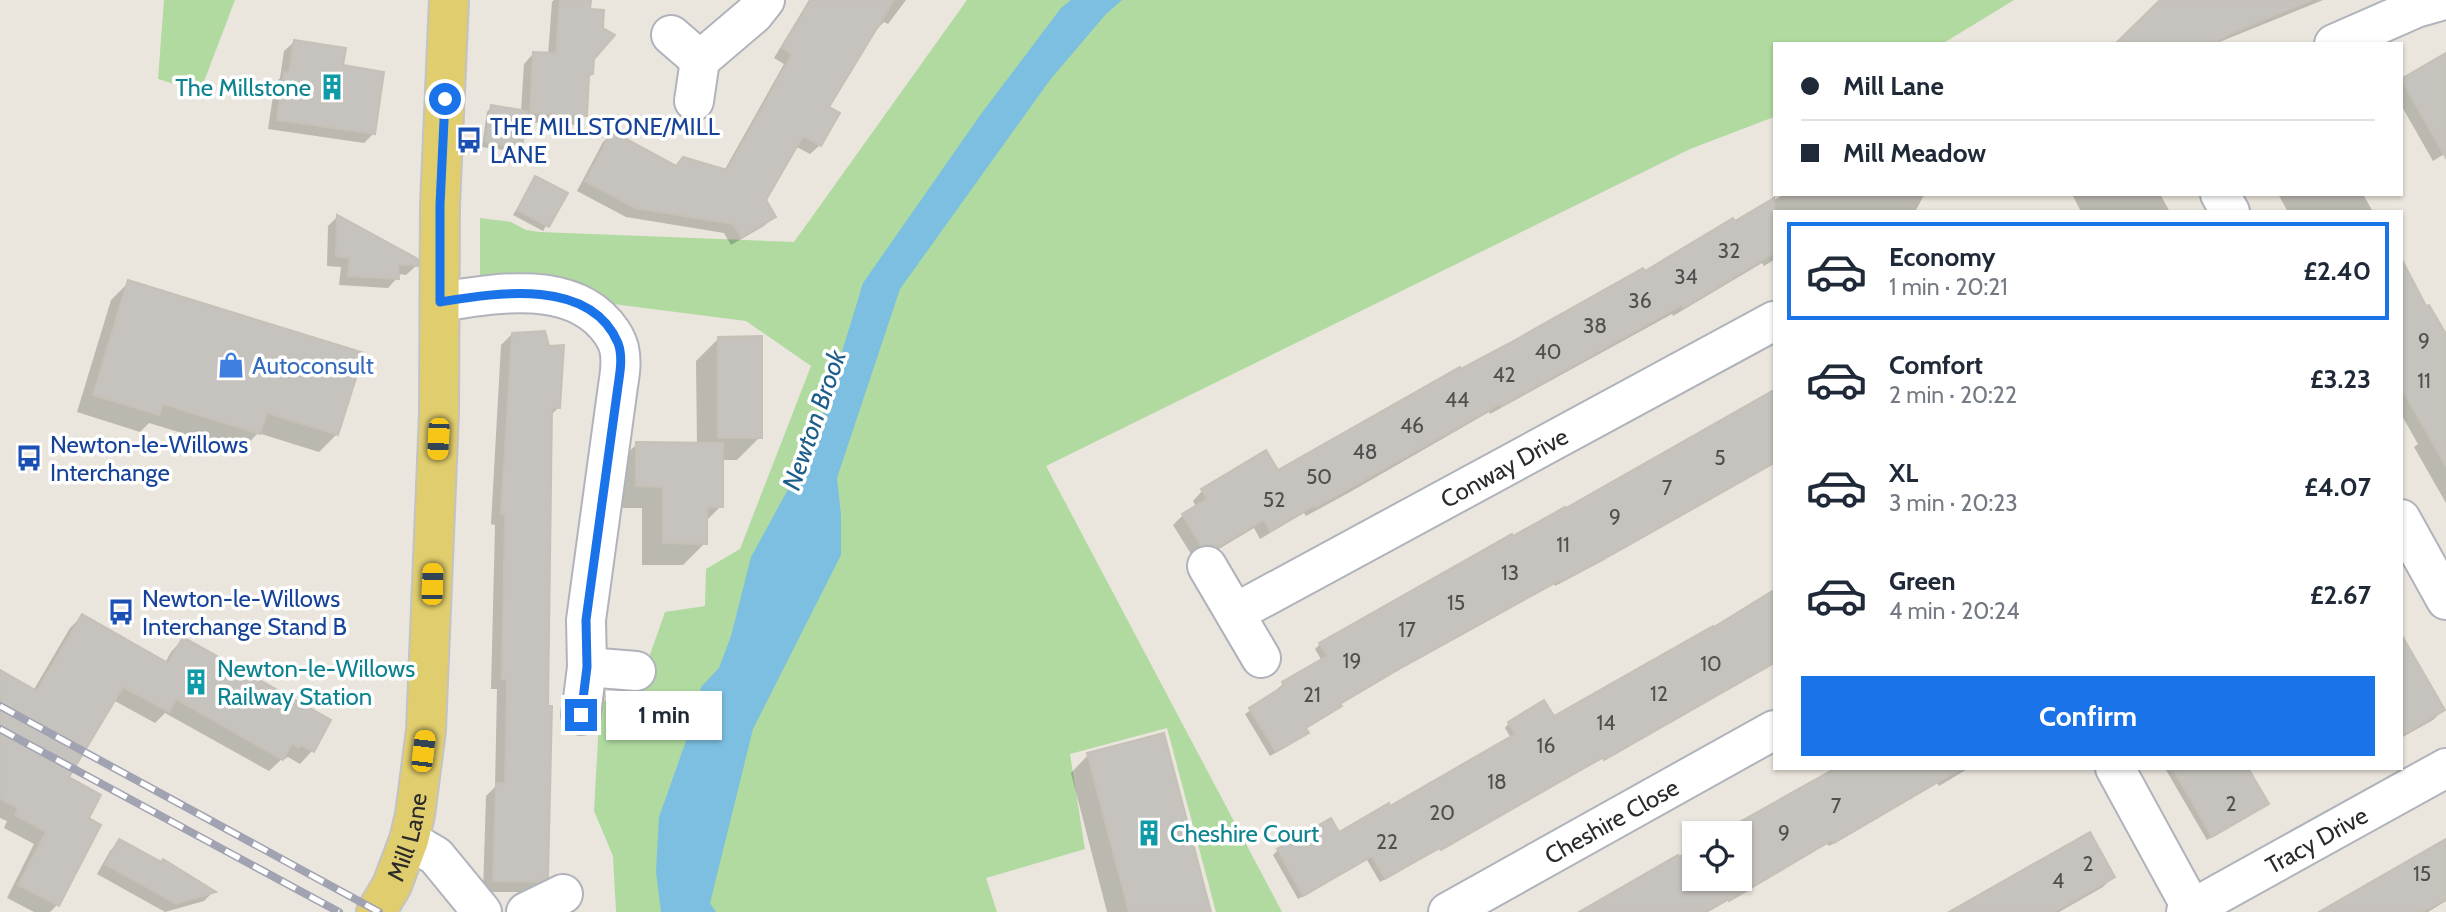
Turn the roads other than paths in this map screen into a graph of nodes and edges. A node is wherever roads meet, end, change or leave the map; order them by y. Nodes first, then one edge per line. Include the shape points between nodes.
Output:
1 (449, 0) edge
2 (765, 0) edge
3 (2444, 0) edge
4 (671, 35) dead end
5 (2338, 42) edge
6 (700, 60) junction
7 (694, 101) dead end
8 (440, 302) junction
9 (1773, 322) edge
10 (2403, 523) edge
11 (1207, 566) dead end
12 (2446, 600) edge
13 (1235, 613) junction
14 (1261, 658) dead end
15 (587, 667) junction
16 (636, 671) dead end
17 (581, 715) dead end
18 (1773, 731) edge
19 (2446, 768) edge
20 (2116, 770) edge
21 (409, 840) junction
22 (562, 894) dead end
23 (2189, 910) edge
24 (480, 911) edge
25 (376, 912) edge
26 (526, 912) edge
27 (1448, 912) edge

1 - 8 main road, Mill Lane
2 - 6 street
3 - 5 street
4 - 6 street
6 - 7 street
8 - 15 street via 539,293 562,298 597,315 618,344 618,386 586,620
8 - 21 main road, Mill Lane via 425,730
9 - 13 street, Conway Drive
10 - 12 street
11 - 13 street
13 - 14 street
15 - 16 street
15 - 17 street
18 - 27 street, Cheshire Close
19 - 23 street, Tracy Drive
20 - 23 street
21 - 24 street via 436,856
21 - 25 main road, Mill Lane
22 - 26 street

